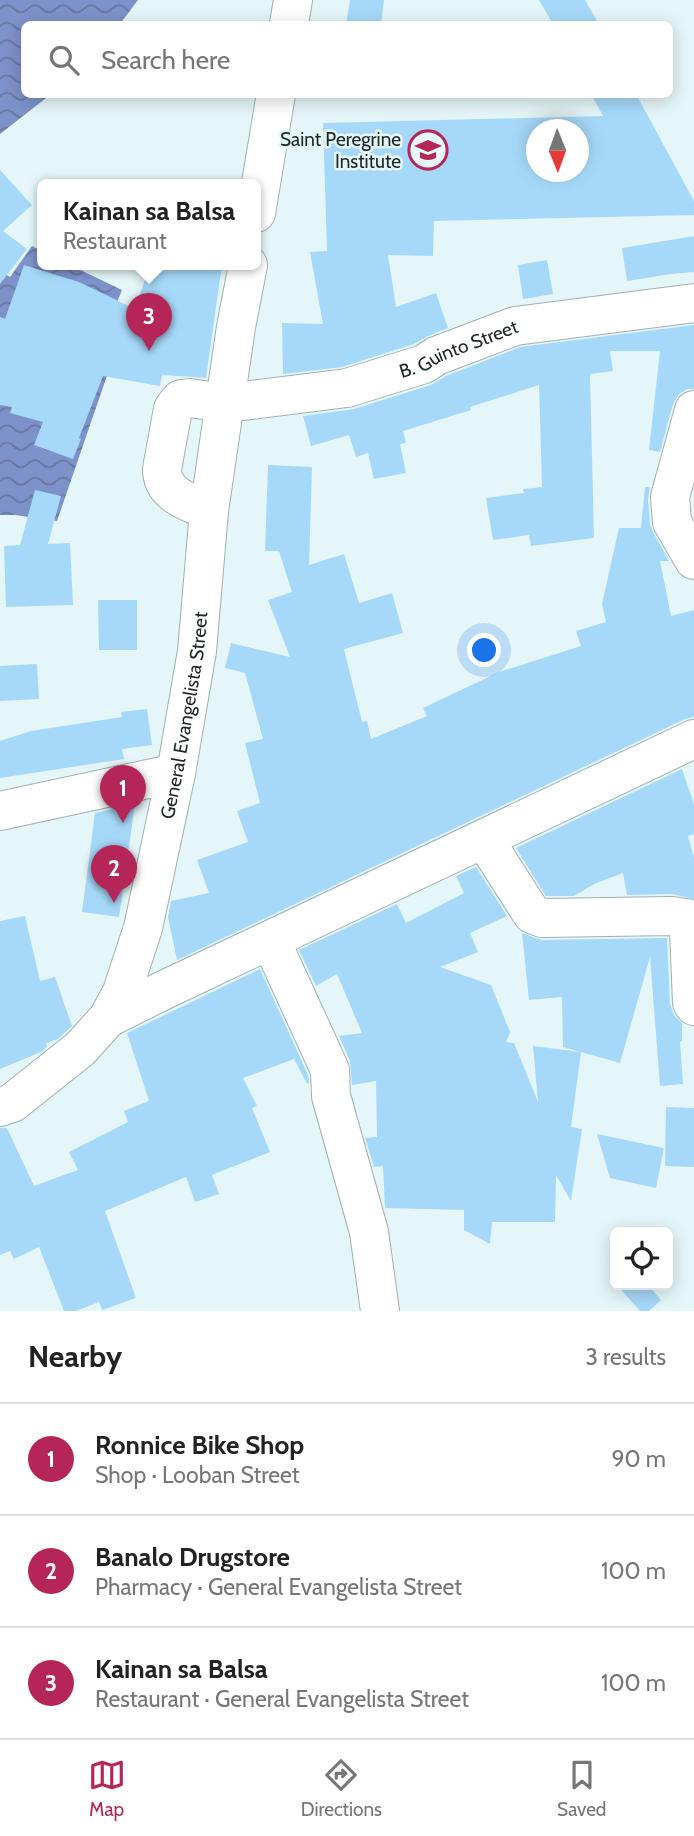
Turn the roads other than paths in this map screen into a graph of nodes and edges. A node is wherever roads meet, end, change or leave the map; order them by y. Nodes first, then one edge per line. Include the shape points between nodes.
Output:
1 (293, 0) edge
2 (290, 21) edge
3 (275, 98) edge
4 (261, 183) edge
5 (247, 270) edge
6 (694, 303) edge
7 (226, 403) junction
8 (694, 410) edge
9 (209, 511) junction
10 (694, 560) edge
11 (694, 739) edge
12 (176, 773) junction
13 (0, 811) edge
14 (484, 839) junction
15 (271, 940) junction
16 (694, 1006) edge
17 (108, 1018) junction
18 (0, 1107) edge
19 (380, 1311) edge

1 - 2 street
3 - 4 street
5 - 7 street, General Evangelista Street
6 - 7 street, B. Guinto Street via 515,326 424,364 346,388
7 - 9 street, General Evangelista Street
7 - 9 street, B. Guinto Street via 189,398 177,403 162,469 172,493
8 - 10 street via 670,497 672,522
9 - 12 street, General Evangelista Street via 197,651
11 - 14 street
12 - 13 street
12 - 17 street, General Evangelista Street via 143,928 122,992
14 - 15 street
14 - 16 street via 532,914 541,918 686,918
15 - 17 street
15 - 19 street via 330,1070 331,1096 369,1232
17 - 18 street, General Evangelista Street via 80,1049 12,1103

